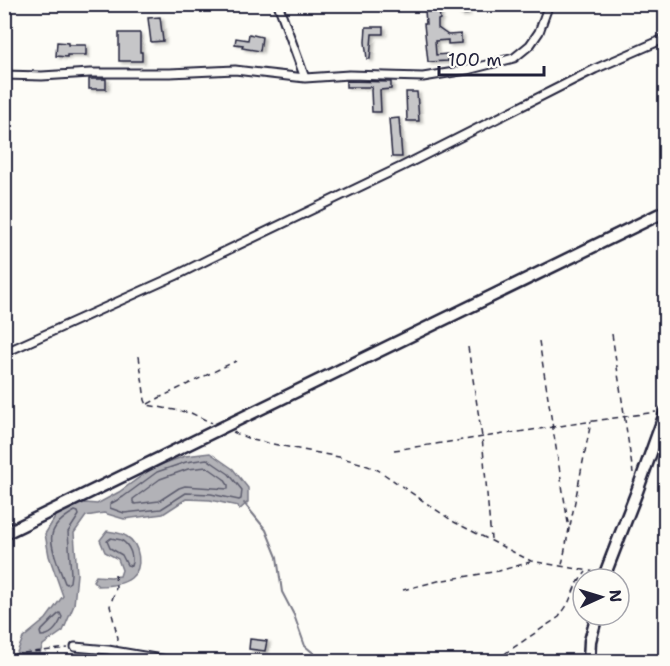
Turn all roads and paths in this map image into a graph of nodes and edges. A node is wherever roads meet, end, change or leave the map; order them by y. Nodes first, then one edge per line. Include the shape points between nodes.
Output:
1 (278, 4) edge
2 (549, 4) edge
3 (666, 38) edge
4 (4, 75) edge
5 (305, 78) junction
6 (666, 211) edge
7 (612, 334) dead end
8 (539, 341) dead end
9 (468, 346) dead end
10 (4, 353) edge
11 (139, 356) dead end
12 (237, 361) dead end
13 (147, 405) junction
14 (660, 412) edge
15 (625, 416) junction
16 (591, 421) junction
17 (553, 426) junction
18 (221, 428) junction
19 (482, 437) junction
20 (394, 450) dead end
21 (633, 472) dead end
22 (569, 530) junction
23 (4, 534) edge
24 (492, 541) junction
25 (531, 561) junction
26 (562, 566) junction
27 (608, 567) edge
28 (571, 568) edge
29 (115, 574) dead end
30 (403, 590) dead end
31 (571, 597) edge
32 (594, 627) edge
33 (75, 647) joint
34 (116, 652) junction
35 (6, 662) edge
36 (179, 662) edge
37 (497, 662) edge
38 (589, 662) edge

1 - 5 street
2 - 5 street via 539,32 514,58 423,78
3 - 10 street via 595,69 175,276
4 - 5 street via 235,70
6 - 18 street
7 - 15 path
8 - 17 path
9 - 19 path
11 - 13 path
12 - 13 path
13 - 18 path via 191,413
14 - 15 path
14 - 27 street via 636,494
15 - 16 path
15 - 21 path
16 - 17 path
16 - 22 path
17 - 19 path
17 - 22 path
18 - 23 street
18 - 24 path via 252,440 339,457 378,470 454,522
19 - 20 path
19 - 24 path
22 - 26 path
24 - 25 path
25 - 26 path
25 - 30 path
26 - 28 path
29 - 34 path via 116,588 110,606 118,638
31 - 37 path via 559,617
32 - 38 street
33 - 34 street
33 - 35 path via 15,654
34 - 36 street

